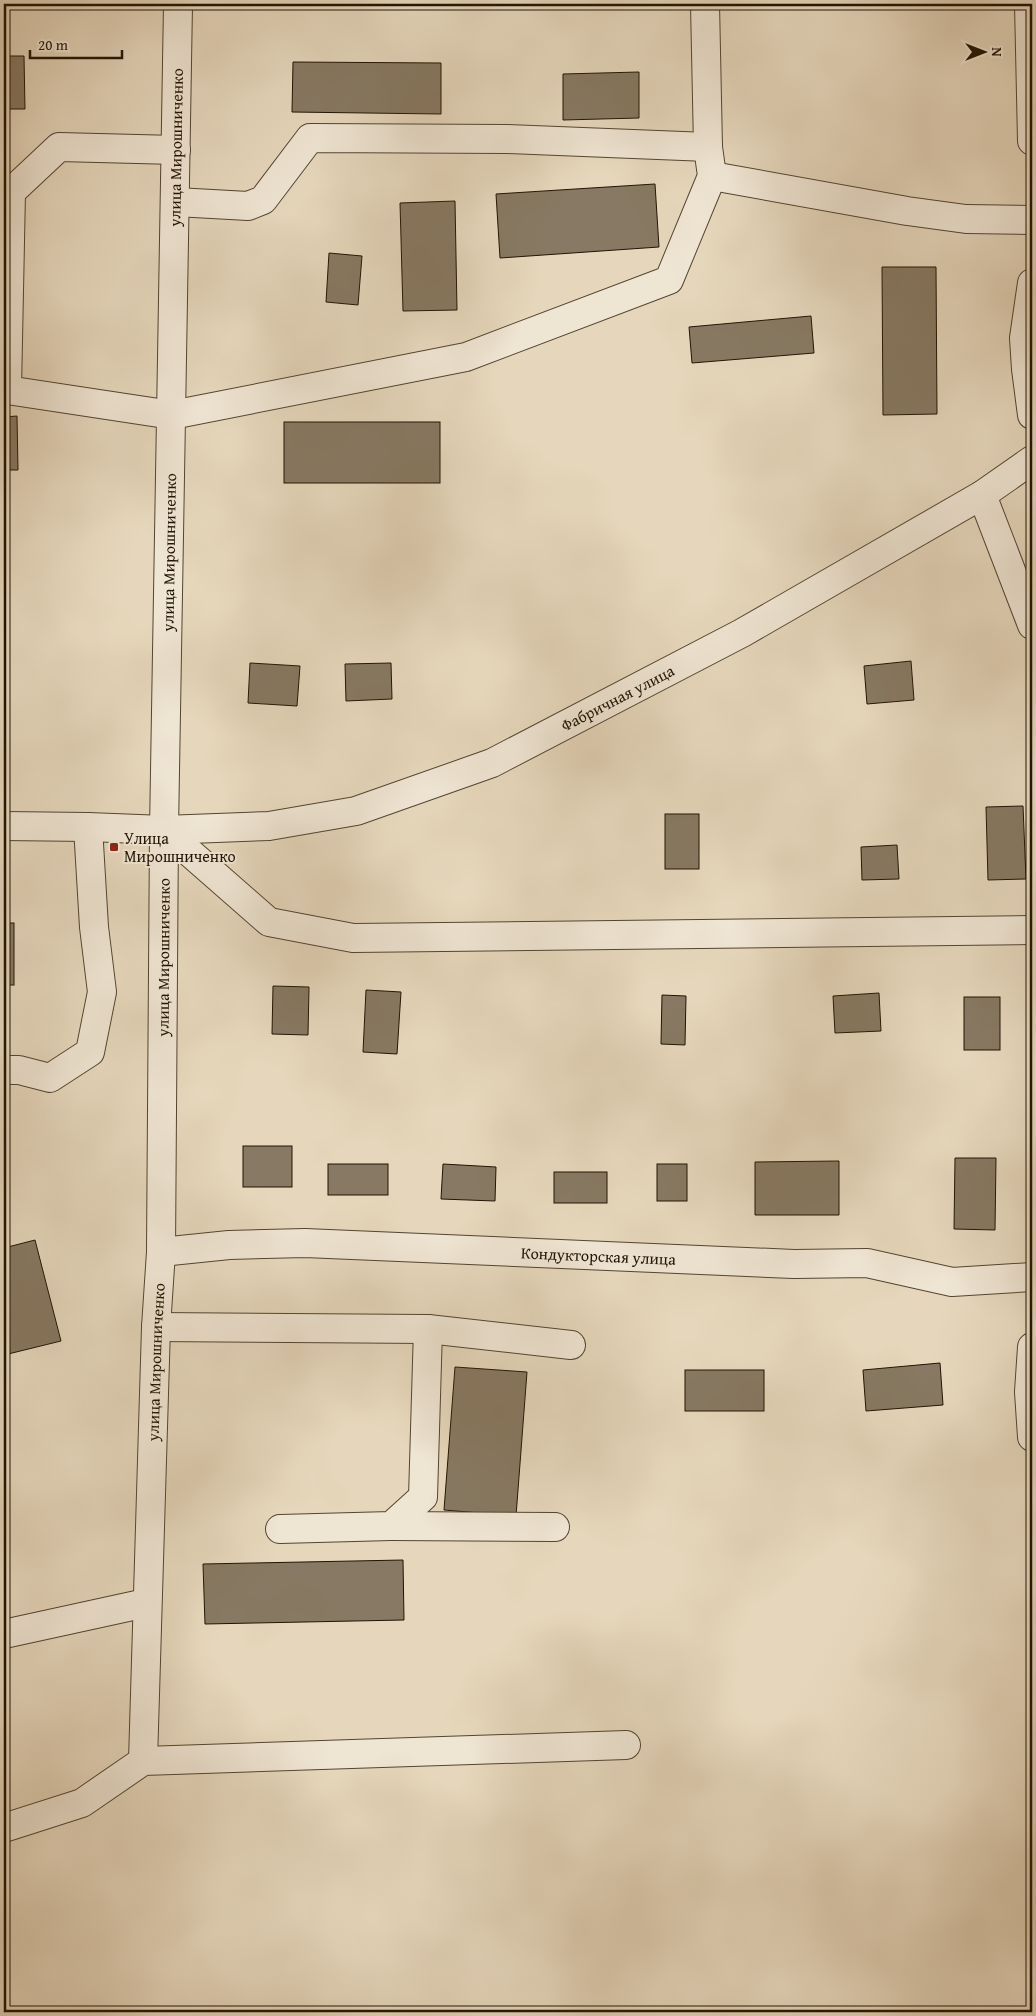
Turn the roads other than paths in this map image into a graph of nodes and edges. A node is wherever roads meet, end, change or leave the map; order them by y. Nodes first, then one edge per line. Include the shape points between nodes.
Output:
1 (178, 4) edge
2 (705, 4) edge
3 (1029, 4) edge
4 (1032, 141) edge
5 (708, 147) junction
6 (176, 150) junction
7 (712, 176) junction
8 (7, 193) edge
9 (176, 202) junction
10 (1032, 220) edge
11 (1032, 283) edge
12 (5, 390) edge
13 (172, 415) junction
14 (1032, 415) edge
15 (1032, 460) edge
16 (982, 495) junction
17 (1032, 625) edge
18 (4, 826) edge
19 (88, 827) junction
20 (164, 830) junction
21 (1032, 930) edge
22 (4, 1070) edge
23 (161, 1252) junction
24 (1032, 1276) edge
25 (156, 1327) junction
26 (428, 1329) junction
27 (571, 1345) dead end
28 (1032, 1347) edge
29 (1032, 1437) edge
30 (390, 1526) junction
31 (555, 1527) dead end
32 (280, 1530) dead end
33 (146, 1603) junction
34 (4, 1634) edge
35 (626, 1745) dead end
36 (143, 1761) junction
37 (4, 1828) edge

1 - 6 street, улица Мирошниченко
2 - 5 street
3 - 4 street
5 - 7 street
5 - 9 street via 507,139 310,138 262,200 248,206
6 - 8 street via 59,147
6 - 9 street, улица Мирошниченко
7 - 10 street via 907,211 966,219
7 - 13 street via 668,280 466,357
8 - 12 street
9 - 13 street, улица Мирошниченко
11 - 14 street via 1024,338
12 - 13 street
13 - 20 street, улица Мирошниченко
15 - 16 street, Фабричная улица
16 - 17 street
16 - 20 street, Фабричная улица via 742,633 492,763 356,811 269,826
18 - 19 street, Фабричная улица
19 - 20 street, Фабричная улица
19 - 22 street via 102,992 90,1052 50,1078 20,1070
20 - 21 street via 269,922 353,938
20 - 23 street, улица Мирошниченко
23 - 24 street, Кондукторская улица via 229,1245 305,1243 794,1264 867,1263 952,1282
23 - 25 street, улица Мирошниченко
25 - 26 street
25 - 33 street, улица Мирошниченко
26 - 27 street
26 - 30 street via 423,1497
28 - 29 street via 1029,1392
30 - 31 street
30 - 32 street
33 - 34 street
33 - 36 street, улица Мирошниченко
35 - 36 street
36 - 37 street via 82,1803

